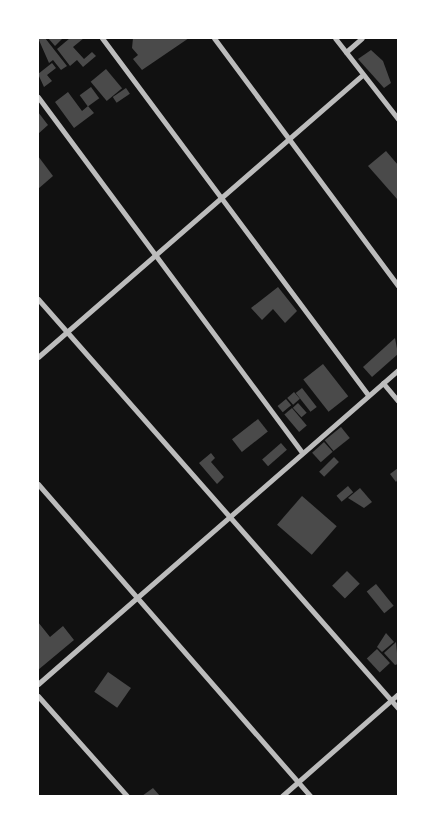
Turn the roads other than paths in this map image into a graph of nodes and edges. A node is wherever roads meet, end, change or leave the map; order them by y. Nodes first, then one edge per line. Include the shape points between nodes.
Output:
1 (102, 38) edge
2 (214, 38) edge
3 (335, 38) edge
4 (362, 38) edge
5 (346, 52) junction
6 (361, 76) junction
7 (38, 97) edge
8 (398, 119) edge
9 (288, 138) junction
10 (222, 199) junction
11 (155, 256) junction
12 (398, 286) edge
13 (38, 299) edge
14 (66, 330) junction
15 (38, 357) edge
16 (398, 370) edge
17 (383, 383) junction
18 (368, 395) junction
19 (398, 401) edge
20 (302, 452) junction
21 (38, 484) edge
22 (232, 517) junction
23 (140, 600) junction
24 (38, 684) edge
25 (398, 694) edge
26 (38, 696) edge
27 (392, 700) junction
28 (398, 708) edge
29 (298, 782) junction
30 (127, 796) edge
31 (282, 796) edge
32 (310, 796) edge

1 - 10 street
2 - 9 street
3 - 5 street
4 - 5 street
5 - 6 street
6 - 8 street
6 - 9 street
7 - 11 street
9 - 10 street
9 - 12 street
10 - 11 street
10 - 18 street
11 - 14 street
11 - 20 street
13 - 14 street
14 - 15 street
14 - 22 street
16 - 17 street
17 - 18 street
17 - 19 street
18 - 20 street
20 - 22 street
21 - 23 street
22 - 23 street
22 - 27 street
23 - 24 street
23 - 29 street
25 - 27 street
26 - 30 street
27 - 28 street
27 - 29 street
29 - 31 street
29 - 32 street

